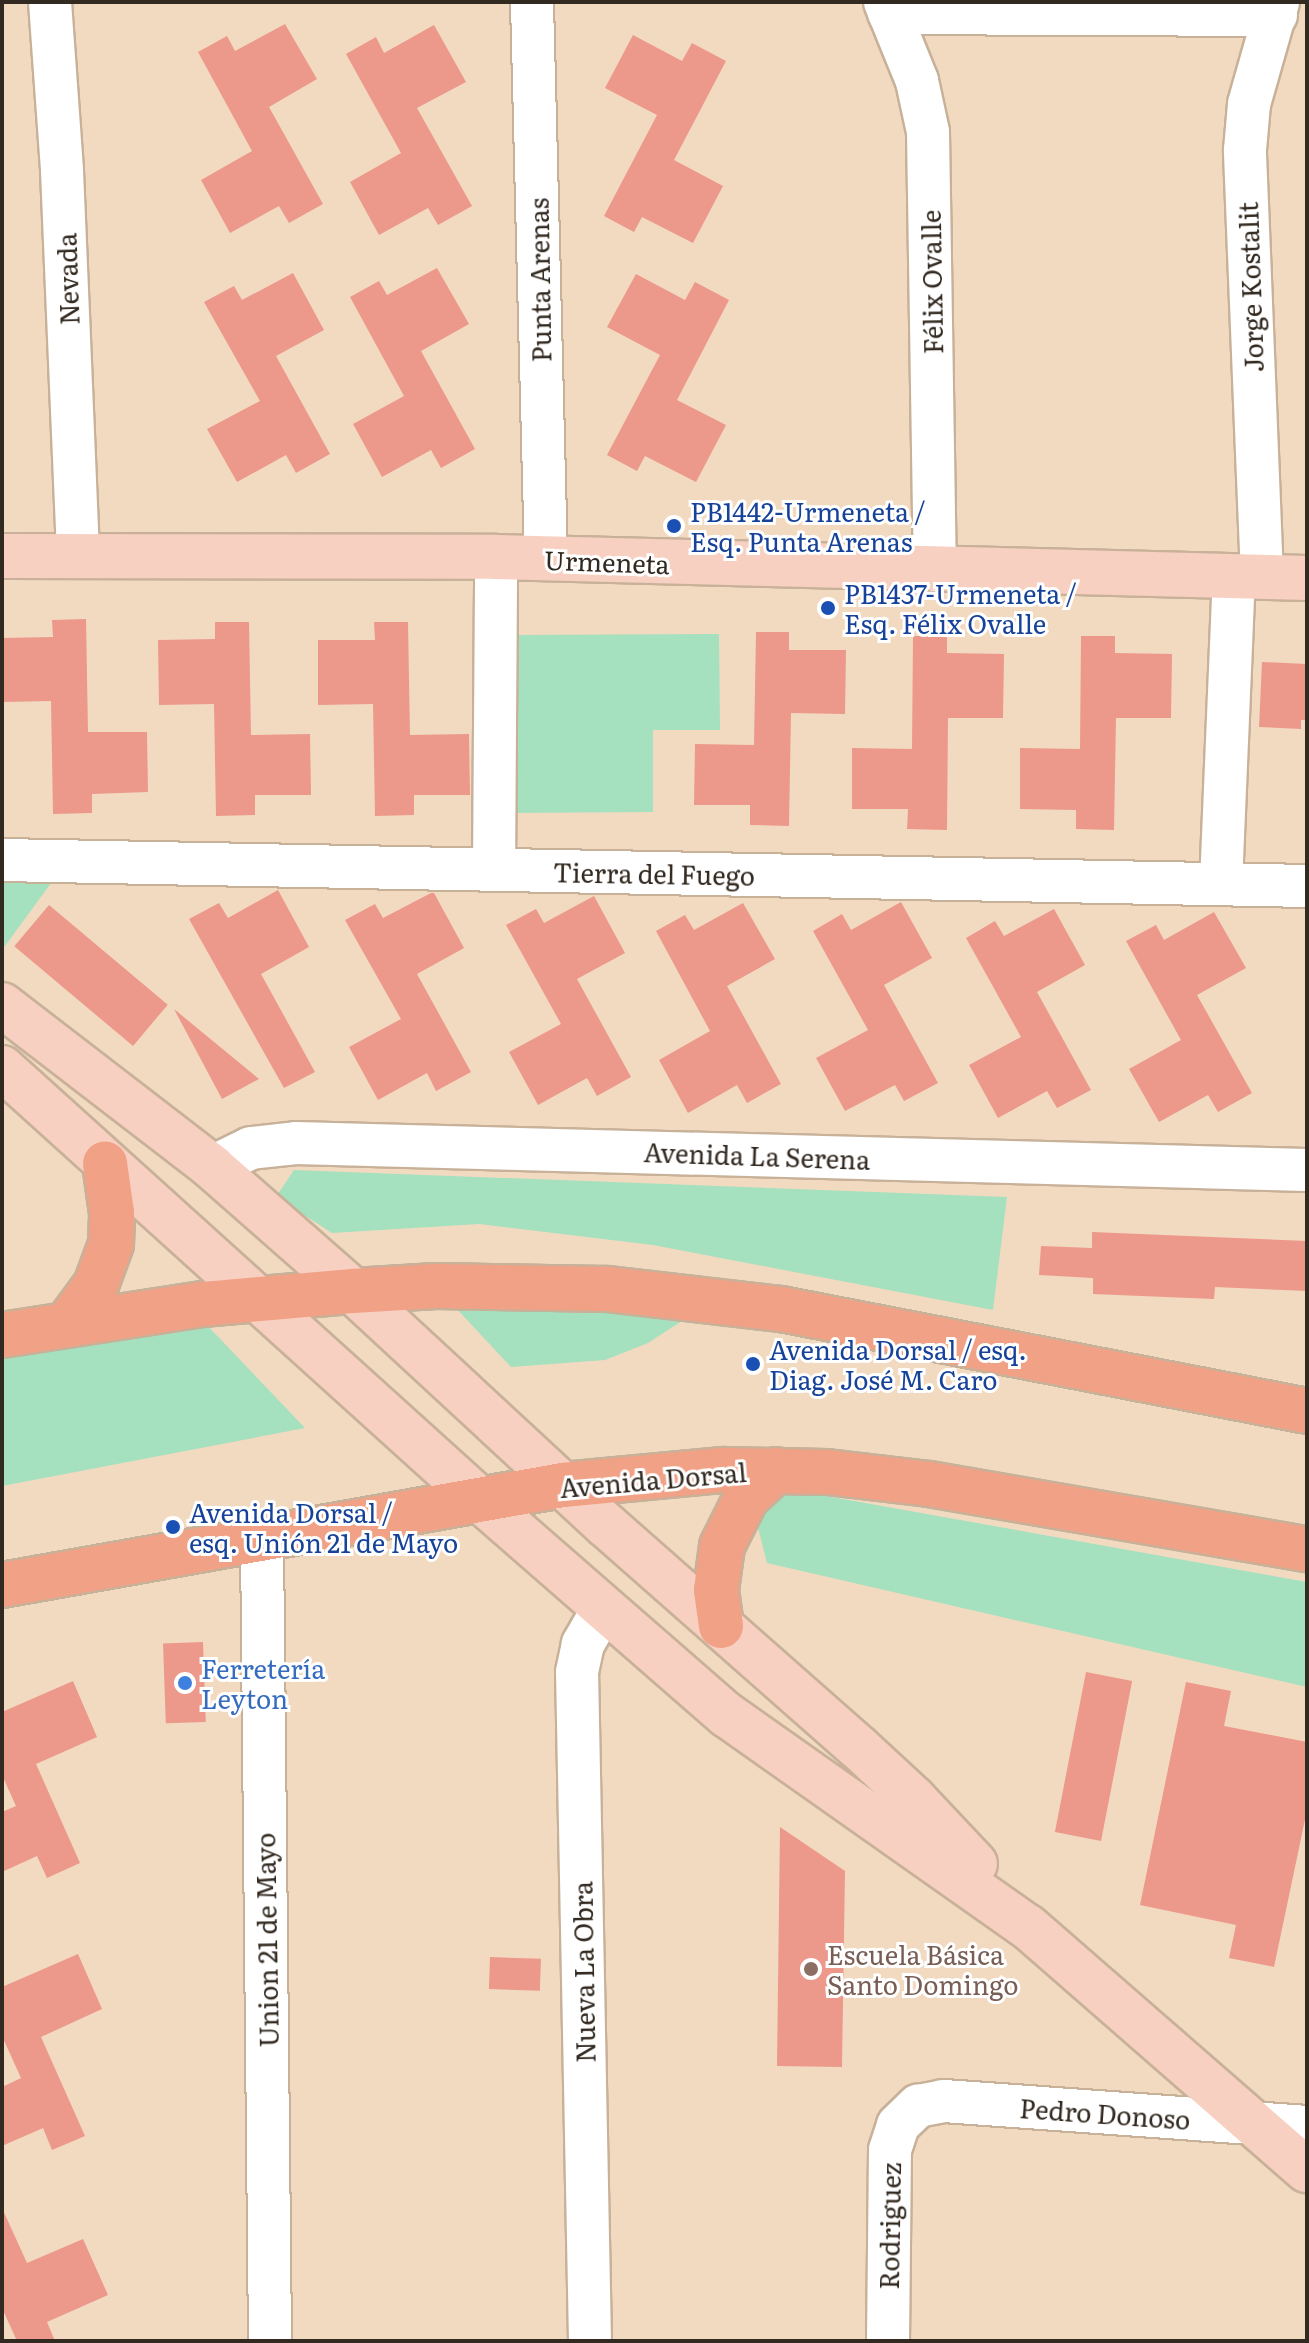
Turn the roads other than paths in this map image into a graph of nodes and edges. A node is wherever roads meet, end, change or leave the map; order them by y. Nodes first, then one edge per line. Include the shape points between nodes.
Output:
1 (50, 2) edge
2 (532, 2) edge
3 (887, 8) edge
4 (1277, 8) edge
5 (2, 556) edge
6 (78, 557) junction
7 (496, 557) junction
8 (546, 559) junction
9 (935, 570) junction
10 (1248, 577) junction
11 (1307, 578) edge
12 (2, 860) edge
13 (494, 870) junction
14 (1221, 884) junction
15 (1307, 886) edge
16 (2, 1005) edge
17 (7, 1079) edge
18 (105, 1163) junction
19 (212, 1167) junction
20 (1307, 1170) edge
21 (353, 1291) junction
22 (254, 1298) junction
23 (68, 1323) junction
24 (2, 1335) edge
25 (1307, 1411) edge
26 (776, 1470) junction
27 (563, 1485) junction
28 (479, 1499) junction
29 (262, 1539) junction
30 (1307, 1549) edge
31 (2, 1585) edge
32 (603, 1609) junction
33 (721, 1626) junction
34 (1028, 1927) junction
35 (906, 2115) joint
36 (1255, 2125) junction
37 (1307, 2127) edge
38 (1307, 2170) edge
39 (270, 2341) edge
40 (590, 2341) edge
41 (888, 2341) edge

1 - 6 street, Nevada
2 - 8 street, Punta Arenas
3 - 4 street
3 - 9 street, Félix Ovalle via 917,81 928,132
4 - 10 street, Jorge Kostalit via 1249,104 1245,150
5 - 6 main road, Urmeneta
6 - 7 main road, Urmeneta
7 - 8 main road, Urmeneta
7 - 13 street
8 - 9 main road, Urmeneta
9 - 10 main road, Urmeneta
10 - 11 main road, Urmeneta
10 - 14 street, Jorge Kostalit
12 - 13 street, Tierra del Fuego
13 - 14 street, Tierra del Fuego
14 - 15 street, Tierra del Fuego
16 - 19 main road
17 - 18 main road
18 - 22 main road
18 - 23 main road via 111,1244 96,1285
19 - 20 street, Avenida La Serena via 251,1148 296,1143
19 - 21 main road
21 - 22 main road
21 - 25 main road via 519,1285 694,1297 781,1309
21 - 27 main road
22 - 23 main road
22 - 28 main road
23 - 24 main road
26 - 27 main road, Avenida Dorsal via 666,1473
26 - 30 main road, Avenida Dorsal via 929,1484
26 - 33 main road via 746,1498 722,1546 716,1590
27 - 28 main road, Avenida Dorsal
27 - 33 main road
28 - 29 main road, Avenida Dorsal
28 - 32 main road
29 - 31 main road, Avenida Dorsal
29 - 39 street, Union 21 de Mayo
32 - 34 main road via 754,1737
32 - 40 street, Nueva La Obra via 583,1644 577,1672
33 - 34 main road via 914,1799
34 - 36 main road
35 - 36 street, Pedro Donoso via 918,2106 944,2101
35 - 41 street, Rodriguez via 890,2150
36 - 37 street, Pedro Donoso
36 - 38 main road

